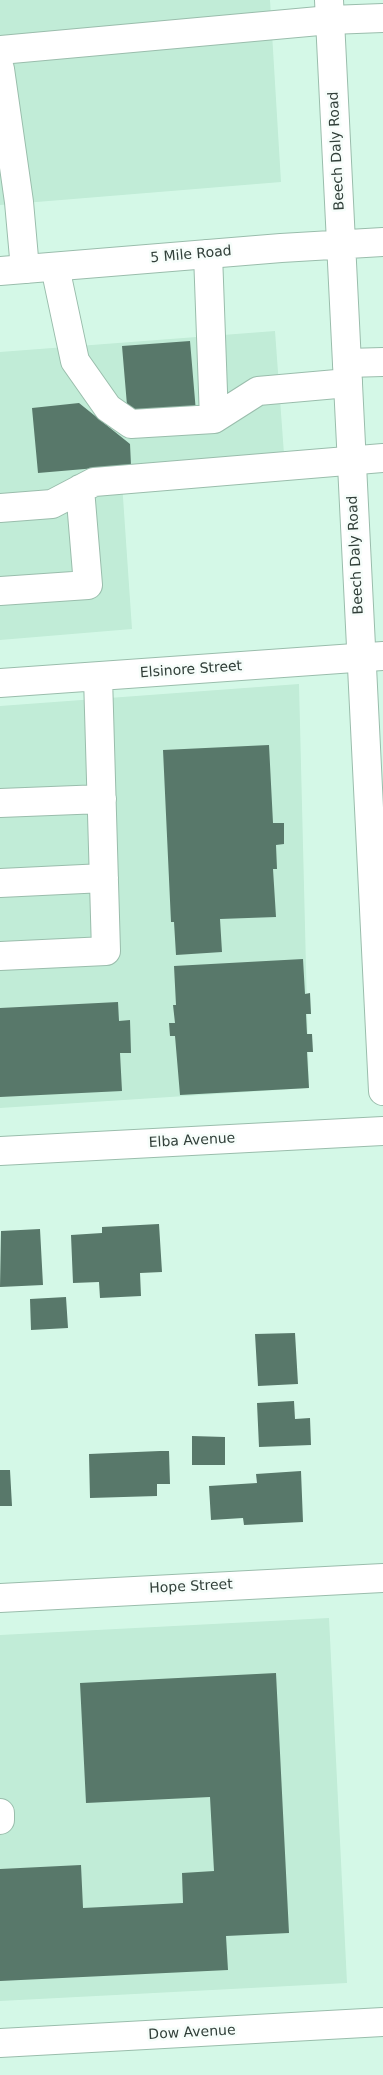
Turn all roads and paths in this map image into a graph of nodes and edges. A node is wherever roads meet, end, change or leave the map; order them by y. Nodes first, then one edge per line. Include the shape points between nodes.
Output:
1 (329, 10) edge
2 (383, 18) edge
3 (0, 50) edge
4 (0, 69) edge
5 (383, 242) edge
6 (342, 244) junction
7 (208, 254) junction
8 (55, 267) junction
9 (12, 270) edge
10 (383, 362) edge
11 (347, 373) junction
12 (214, 419) junction
13 (383, 458) edge
14 (352, 460) junction
15 (80, 489) junction
16 (0, 508) edge
17 (0, 591) edge
18 (372, 657) edge
19 (98, 677) junction
20 (0, 683) edge
21 (102, 799) junction
22 (0, 803) edge
23 (104, 878) junction
24 (0, 883) edge
25 (378, 906) edge
26 (0, 956) edge
27 (383, 1091) edge
28 (383, 1131) edge
29 (0, 1151) edge
30 (383, 1578) edge
31 (0, 1598) edge
32 (0, 1813) edge
33 (0, 1820) edge
34 (383, 2022) edge
35 (0, 2043) edge

1 - 2 street
1 - 3 street
1 - 6 street, Beech Daly Road
4 - 9 street via 19,202
5 - 6 street, 5 Mile Road
6 - 7 street, 5 Mile Road
6 - 11 street, Beech Daly Road
7 - 8 street, 5 Mile Road
7 - 12 street
8 - 9 street, 5 Mile Road
8 - 12 street via 75,361 108,408 131,424
10 - 11 street
11 - 12 street via 258,391
11 - 14 street, Beech Daly Road
13 - 14 street
14 - 15 street via 94,482
14 - 18 street, Beech Daly Road
15 - 16 street via 52,504
15 - 17 street via 88,585
18 - 19 street, Elsinore Street
18 - 25 street, Beech Daly Road
19 - 20 street, Elsinore Street
19 - 21 street
21 - 22 street
21 - 23 street
23 - 24 street
23 - 26 street via 106,951
25 - 27 street, Beech Daly Road
28 - 29 street, Elba Avenue
30 - 31 street, Hope Street
32 - 33 street
34 - 35 street, Dow Avenue

